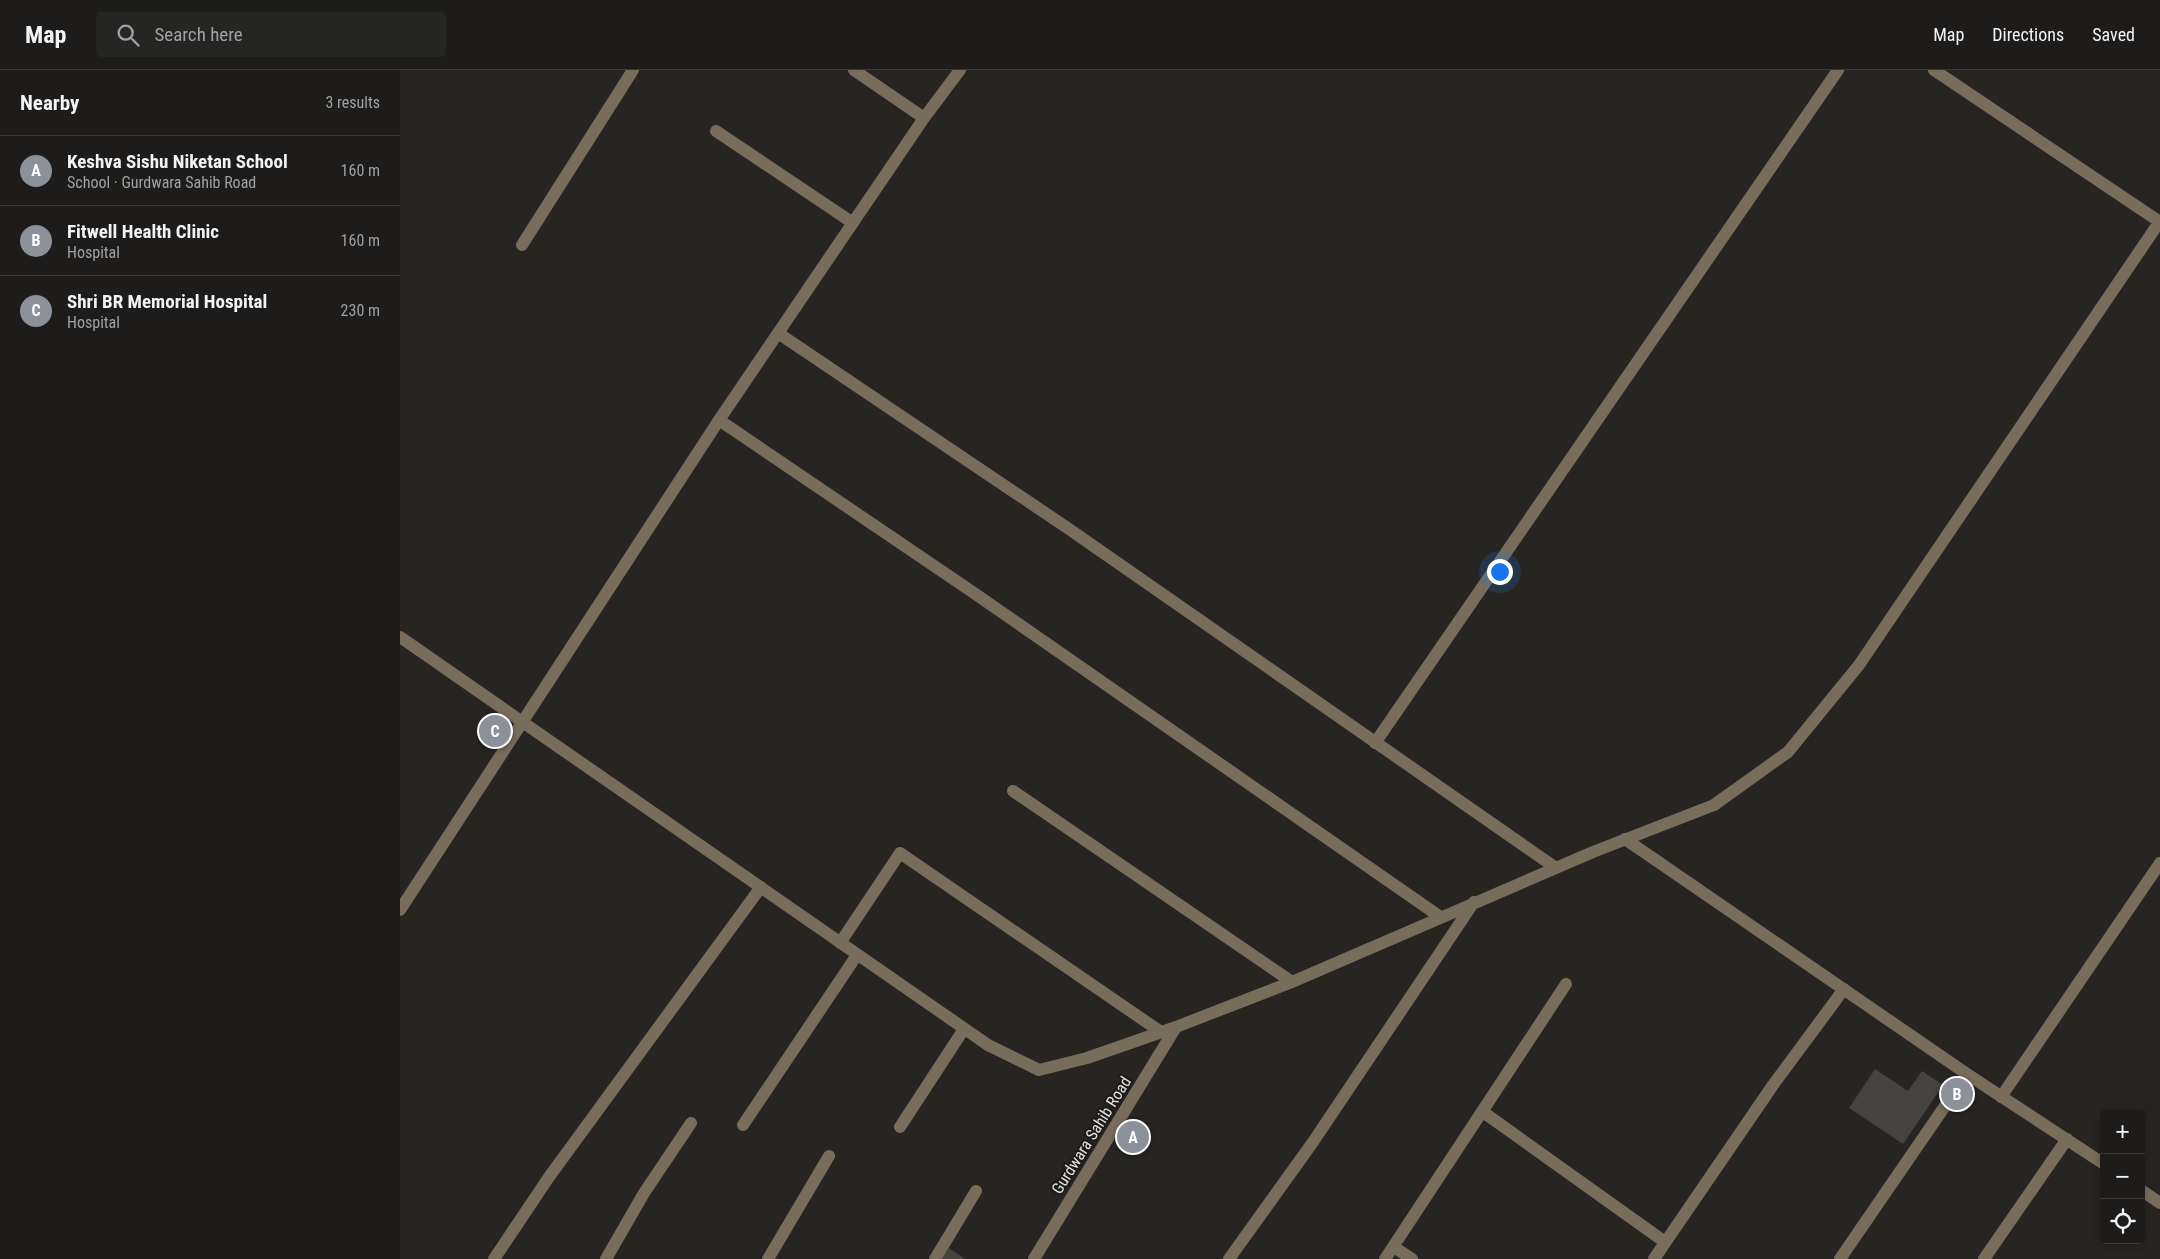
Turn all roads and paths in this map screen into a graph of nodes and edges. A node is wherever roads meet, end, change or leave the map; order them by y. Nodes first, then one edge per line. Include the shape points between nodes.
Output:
1 (633, 70) edge
2 (854, 70) edge
3 (960, 70) edge
4 (1838, 70) edge
5 (1934, 70) edge
6 (924, 118) junction
7 (716, 131) dead end
8 (2160, 222) edge
9 (853, 223) junction
10 (522, 245) dead end
11 (778, 334) junction
12 (720, 420) junction
13 (400, 637) edge
14 (523, 721) junction
15 (1375, 743) junction
16 (1013, 792) dead end
17 (1625, 839) junction
18 (2160, 864) edge
19 (1556, 868) junction
20 (2156, 878) edge
21 (761, 887) junction
22 (1474, 902) junction
23 (400, 910) edge
24 (1439, 916) junction
25 (840, 943) junction
26 (857, 955) junction
27 (1292, 982) junction
28 (1566, 984) dead end
29 (1844, 989) junction
30 (1176, 1027) junction
31 (964, 1029) junction
32 (1161, 1032) junction
33 (1966, 1074) junction
34 (2000, 1097) junction
35 (1483, 1112) junction
36 (691, 1123) dead end
37 (743, 1125) dead end
38 (900, 1127) dead end
39 (2067, 1139) junction
40 (829, 1156) dead end
41 (2100, 1161) edge
42 (976, 1191) dead end
43 (2145, 1193) edge
44 (2160, 1203) edge
45 (1665, 1242) junction
46 (1394, 1247) junction
47 (494, 1259) edge
48 (606, 1259) edge
49 (768, 1259) edge
50 (935, 1259) edge
51 (1034, 1259) edge
52 (1229, 1259) edge
53 (1385, 1259) edge
54 (1412, 1259) edge
55 (1654, 1259) edge
56 (1840, 1259) edge
57 (1984, 1259) edge

1 - 10 street
2 - 6 street
3 - 6 street
4 - 15 street
5 - 8 street
6 - 9 street
7 - 9 street
8 - 17 street via 1859,665 1788,752 1714,805
9 - 11 street
11 - 12 street
11 - 15 street via 1070,529
12 - 14 street
12 - 24 street
13 - 14 street
14 - 21 street
14 - 23 street
15 - 19 street
16 - 27 street
17 - 19 street
17 - 29 street
18 - 20 street
19 - 22 street
20 - 34 street
21 - 25 street
21 - 47 street
22 - 24 street
22 - 52 street via 1313,1142
24 - 27 street
25 - 26 street
25 - 32 street via 900,853
26 - 31 street
26 - 37 street
27 - 30 street
28 - 35 street
29 - 33 street
29 - 45 street via 1773,1085
30 - 32 street
30 - 51 street, Gurdwara Sahib Road
31 - 32 street via 988,1045 1039,1070 1087,1058
31 - 38 street
33 - 34 street
33 - 56 street
34 - 39 street
35 - 45 street
35 - 46 street
36 - 48 street via 644,1193
39 - 41 street
39 - 57 street
40 - 49 street
42 - 50 street
43 - 44 street
45 - 55 street
46 - 53 street
46 - 54 street

